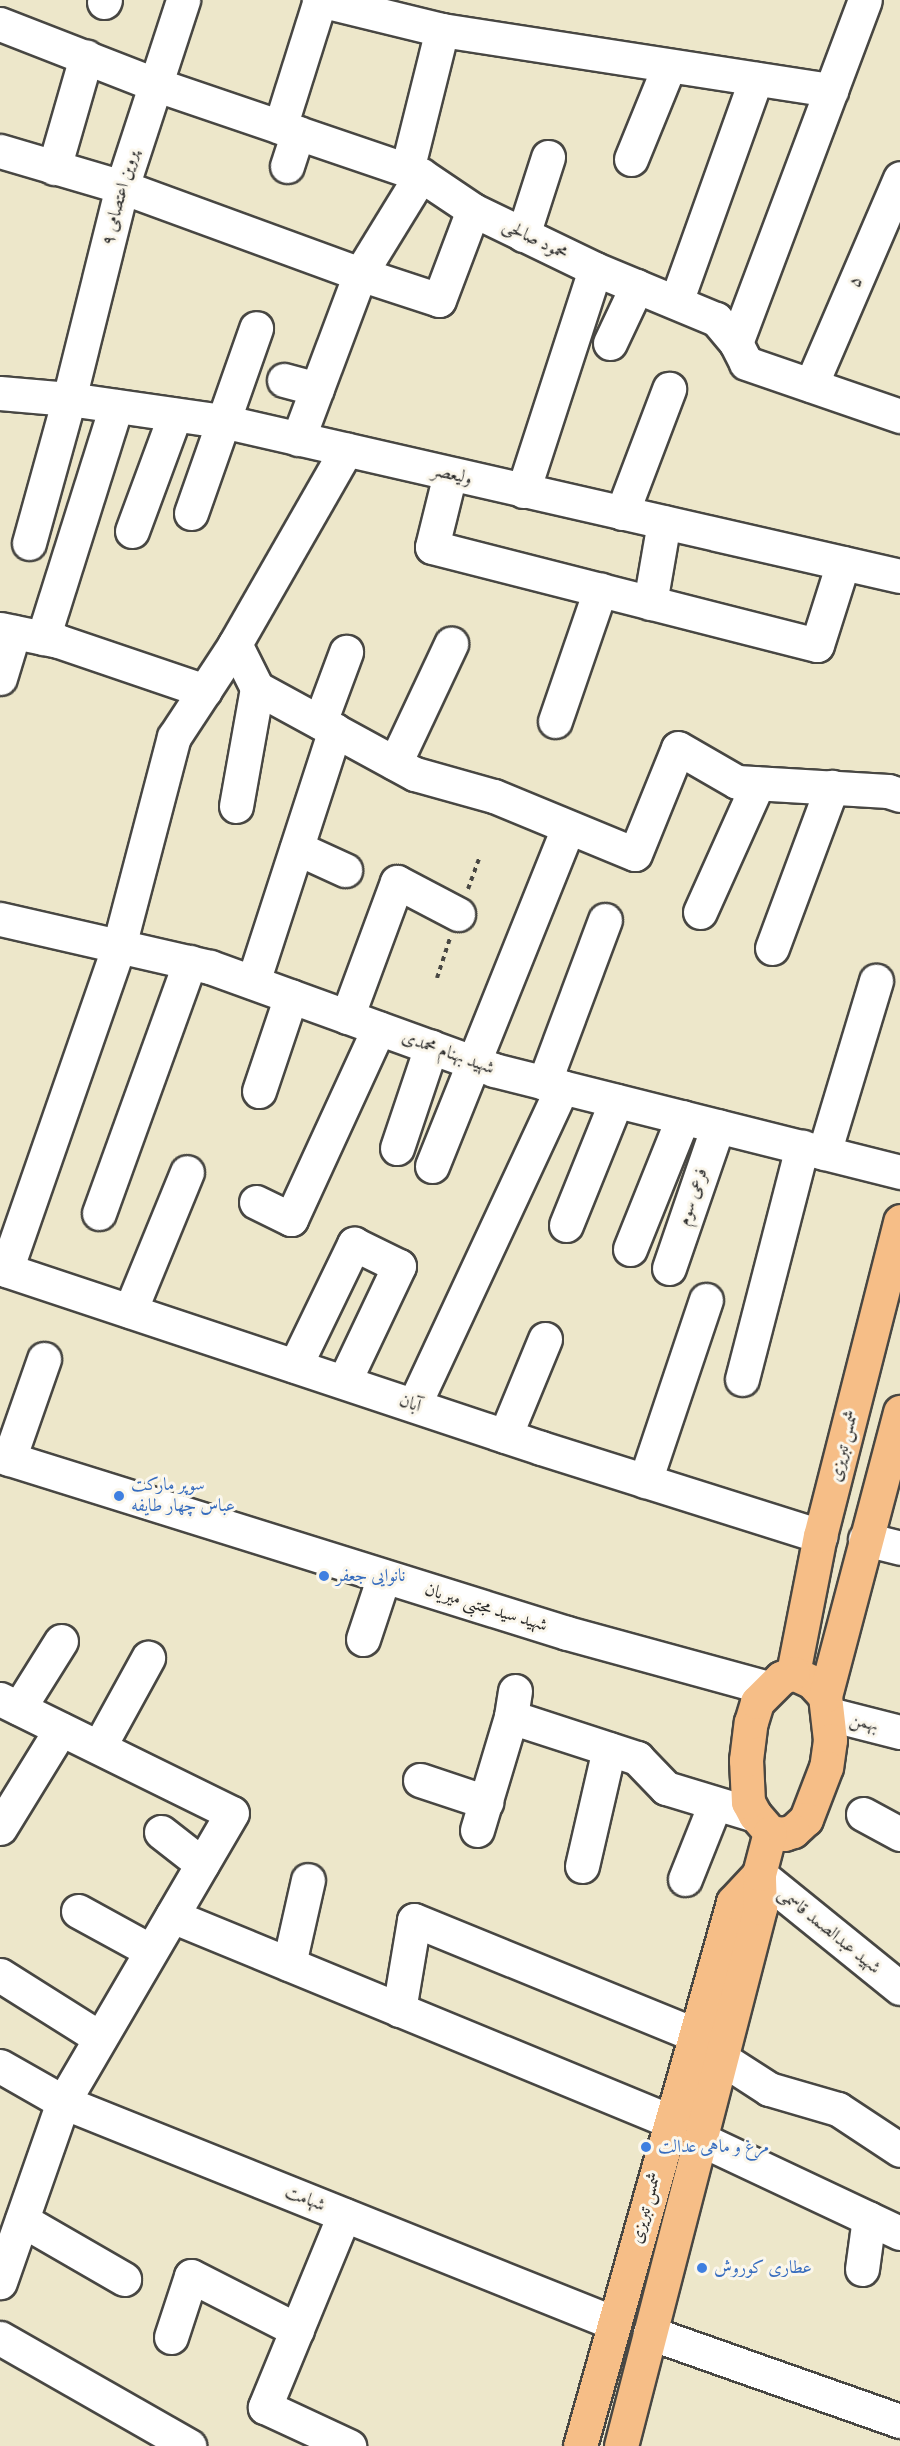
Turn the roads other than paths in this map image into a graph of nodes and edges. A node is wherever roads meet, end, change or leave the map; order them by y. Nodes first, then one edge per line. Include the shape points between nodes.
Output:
1 (183, 0) edge
2 (319, 0) edge
3 (865, 0) edge
4 (0, 24) edge
5 (442, 30) junction
6 (86, 57) junction
7 (669, 66) junction
8 (756, 79) junction
9 (154, 84) junction
10 (831, 90) junction
11 (289, 130) junction
12 (0, 151) edge
13 (548, 157) dead end
14 (631, 159) dead end
15 (287, 166) dead end
16 (54, 168) junction
17 (414, 172) junction
18 (899, 184) edge
19 (122, 187) junction
20 (473, 210) junction
21 (523, 234) junction
22 (595, 269) junction
23 (360, 274) junction
24 (637, 286) junction
25 (676, 302) junction
26 (256, 328) dead end
27 (610, 343) dead end
28 (736, 343) junction
29 (284, 380) dead end
30 (811, 385) junction
31 (317, 389) junction
32 (669, 389) dead end
33 (0, 393) edge
34 (69, 399) junction
35 (116, 406) junction
36 (175, 414) junction
37 (900, 416) edge
38 (222, 421) junction
39 (298, 439) junction
40 (346, 450) junction
41 (450, 474) junction
42 (523, 491) junction
43 (191, 513) dead end
44 (622, 513) junction
45 (664, 522) junction
46 (132, 531) dead end
47 (29, 543) dead end
48 (843, 562) junction
49 (900, 576) edge
50 (600, 590) junction
51 (650, 603) junction
52 (19, 633) edge
53 (235, 644) junction
54 (451, 644) dead end
55 (346, 652) dead end
56 (0, 678) edge
57 (257, 688) junction
58 (205, 691) junction
59 (555, 721) dead end
60 (327, 726) junction
61 (395, 763) junction
62 (758, 783) junction
63 (832, 788) junction
64 (900, 795) edge
65 (236, 806) dead end
66 (568, 827) junction
67 (297, 848) junction
68 (345, 870) dead end
69 (700, 912) dead end
70 (458, 914) dead end
71 (606, 920) dead end
72 (3, 927) edge
73 (119, 946) junction
74 (772, 948) dead end
75 (190, 962) junction
76 (876, 981) dead end
77 (253, 982) junction
78 (291, 996) junction
79 (347, 1017) junction
80 (379, 1028) junction
81 (431, 1047) junction
82 (473, 1062) junction
83 (553, 1085) junction
84 (259, 1091) dead end
85 (616, 1101) junction
86 (683, 1117) junction
87 (718, 1126) junction
88 (397, 1148) dead end
89 (813, 1150) junction
90 (432, 1166) dead end
91 (187, 1172) dead end
92 (900, 1172) edge
93 (256, 1202) dead end
94 (99, 1213) dead end
95 (900, 1221) edge
96 (566, 1225) dead end
97 (630, 1249) dead end
98 (669, 1268) dead end
99 (3, 1269) edge
100 (706, 1300) dead end
101 (130, 1311) junction
102 (545, 1339) dead end
103 (44, 1359) dead end
104 (295, 1366) junction
105 (742, 1379) dead end
106 (344, 1382) junction
107 (414, 1406) junction
108 (900, 1412) edge
109 (505, 1436) junction
110 (5, 1458) edge
111 (645, 1481) junction
112 (820, 1536) junction
113 (865, 1539) junction
114 (900, 1548) edge
115 (384, 1576) junction
116 (363, 1639) dead end
117 (61, 1641) dead end
118 (148, 1658) dead end
119 (781, 1681) junction
120 (9, 1703) edge
121 (827, 1705) junction
122 (61, 1729) junction
123 (900, 1732) edge
124 (99, 1748) junction
125 (609, 1749) junction
126 (420, 1780) dead end
127 (715, 1804) junction
128 (863, 1814) dead end
129 (762, 1823) junction
130 (0, 1828) edge
131 (160, 1832) dead end
132 (900, 1834) edge
133 (202, 1864) junction
134 (582, 1866) dead end
135 (759, 1874) junction
136 (685, 1879) dead end
137 (308, 1880) dead end
138 (78, 1911) dead end
139 (172, 1917) junction
140 (151, 1951) junction
141 (289, 1964) junction
142 (0, 1975) edge
143 (900, 1988) edge
144 (399, 2010) junction
145 (694, 2034) junction
146 (100, 2038) junction
147 (721, 2058) junction
148 (0, 2066) edge
149 (63, 2102) junction
150 (670, 2121) junction
151 (700, 2139) junction
152 (900, 2150) edge
153 (344, 2215) junction
154 (869, 2218) junction
155 (22, 2220) junction
156 (900, 2233) edge
157 (2, 2268) edge
158 (862, 2269) dead end
159 (124, 2279) dead end
160 (614, 2323) junction
161 (297, 2330) junction
162 (650, 2333) junction
163 (0, 2337) edge
164 (171, 2337) dead end
165 (900, 2421) edge
166 (189, 2446) edge
167 (349, 2446) edge
168 (580, 2446) edge
169 (621, 2446) edge

1 - 9 street, پروین اعتصامی ۹
2 - 5 street
2 - 11 street
3 - 10 street
4 - 6 street, محمود صالحی
5 - 7 street
5 - 17 street
6 - 9 street, محمود صالحی
6 - 16 street
7 - 8 street
7 - 14 street
8 - 10 street
8 - 25 street
9 - 11 street, محمود صالحی
9 - 19 street, پروین اعتصامی ۹
10 - 28 street
11 - 15 street
11 - 17 street, محمود صالحی
12 - 16 street
13 - 21 street
16 - 19 street
17 - 20 street, محمود صالحی
17 - 23 street
18 - 30 street, ۵
19 - 23 street
19 - 34 street, پروین اعتصامی ۹
20 - 21 street, محمود صالحی
20 - 23 street via 439,300
21 - 22 street, محمود صالحی
22 - 24 street, محمود صالحی
22 - 42 street
23 - 31 street
24 - 25 street, محمود صالحی
24 - 27 street
25 - 28 street, محمود صالحی via 716,319
26 - 38 street
28 - 30 street, محمود صالحی via 746,363
29 - 31 street
30 - 37 street, محمود صالحی
31 - 39 street
32 - 44 street
33 - 34 street, ولیعصر
34 - 35 street, ولیعصر
34 - 47 street, پروین اعتصامی ۹
35 - 36 street, ولیعصر
35 - 52 street
36 - 38 street, ولیعصر
36 - 46 street
38 - 39 street, ولیعصر
38 - 43 street
39 - 40 street, ولیعصر
40 - 41 street, ولیعصر
40 - 53 street
41 - 42 street, ولیعصر
41 - 50 street via 432,547
42 - 44 street, ولیعصر
44 - 45 street, ولیعصر
45 - 48 street, ولیعصر
45 - 51 street
48 - 49 street, ولیعصر
48 - 51 street via 817,645
50 - 51 street
50 - 59 street
52 - 56 street
52 - 58 street
53 - 57 street
53 - 58 street
54 - 61 street
55 - 60 street
57 - 60 street
57 - 65 street
58 - 73 street via 174,737
60 - 61 street
60 - 67 street
61 - 66 street via 415,774 494,796
62 - 63 street
62 - 66 street via 737,782 678,748 635,854
62 - 69 street
63 - 64 street
63 - 74 street
66 - 82 street
67 - 68 street
67 - 77 street
70 - 79 street via 397,882
71 - 83 street
72 - 73 street, شهید بهنام محمدی
73 - 75 street, شهید بهنام محمدی
73 - 99 street
75 - 77 street, شهید بهنام محمدی
75 - 94 street
76 - 89 street
77 - 78 street, شهید بهنام محمدی
78 - 79 street, شهید بهنام محمدی
78 - 84 street
79 - 80 street, شهید بهنام محمدی
80 - 81 street, شهید بهنام محمدی
80 - 93 street via 291,1219
81 - 82 street, شهید بهنام محمدی
81 - 88 street
82 - 83 street, شهید بهنام محمدی
82 - 90 street
83 - 85 street, شهید بهنام محمدی
83 - 107 street
85 - 86 street, شهید بهنام محمدی
85 - 96 street
86 - 87 street, شهید بهنام محمدی
86 - 97 street
87 - 89 street, شهید بهنام محمدی
87 - 98 street, فرعی سوم
89 - 92 street, شهید بهنام محمدی
89 - 105 street
91 - 101 street
95 - 112 main road, شمس تبریزی
99 - 101 street, آبان
100 - 111 street
101 - 104 street, آبان
102 - 109 street
103 - 110 street
104 - 106 street, آبان
104 - 106 street via 354,1244 399,1266
106 - 107 street, آبان
107 - 109 street, آبان
108 - 113 main road
109 - 111 street, آبان
110 - 115 street, شهید سید مجتبی میریان
111 - 112 street, آبان
112 - 119 main road, شمس تبریزی
113 - 114 street
113 - 121 main road
115 - 116 street
115 - 119 street, شهید سید مجتبی میریان via 567,1633
117 - 120 street
118 - 124 street
119 - 121 main road via 812,1682
119 - 129 main road, شمس تبریزی via 757,1702 748,1740 748,1802
120 - 122 street
121 - 123 street, بهمن
121 - 129 main road via 830,1740 826,1767 806,1819 784,1834
122 - 124 street
122 - 130 street
124 - 133 street via 232,1813
125 - 126 street via 513,1704 481,1816
125 - 127 street via 637,1758 666,1788
125 - 134 street
127 - 129 street
127 - 136 street
128 - 132 street
129 - 135 main road, شمس تبریزی
131 - 133 street
133 - 139 street
135 - 143 street, شهید عبدالصمد قاسمی
135 - 145 main road, شمس تبریزی via 733,1902
135 - 147 main road, شمس تبریزی via 760,1908
137 - 141 street
138 - 140 street
139 - 140 street
139 - 141 street
140 - 146 street
141 - 144 street
142 - 146 street
144 - 145 street via 414,1920
144 - 150 street
145 - 150 main road, شمس تبریزی
146 - 149 street
147 - 151 main road, شمس تبریزی
147 - 152 street via 769,2089 838,2109
148 - 149 street, شهامت
149 - 153 street, شهامت
149 - 155 street
150 - 160 main road, شمس تبریزی
151 - 154 street
151 - 162 main road, شمس تبریزی
153 - 160 street, شهامت
153 - 161 street
154 - 156 street
154 - 158 street
155 - 157 street
155 - 159 street
160 - 162 main road
160 - 168 main road, شمس تبریزی
161 - 164 street via 190,2276
161 - 167 street via 265,2407
162 - 165 street
162 - 169 main road, شمس تبریزی
163 - 166 street

